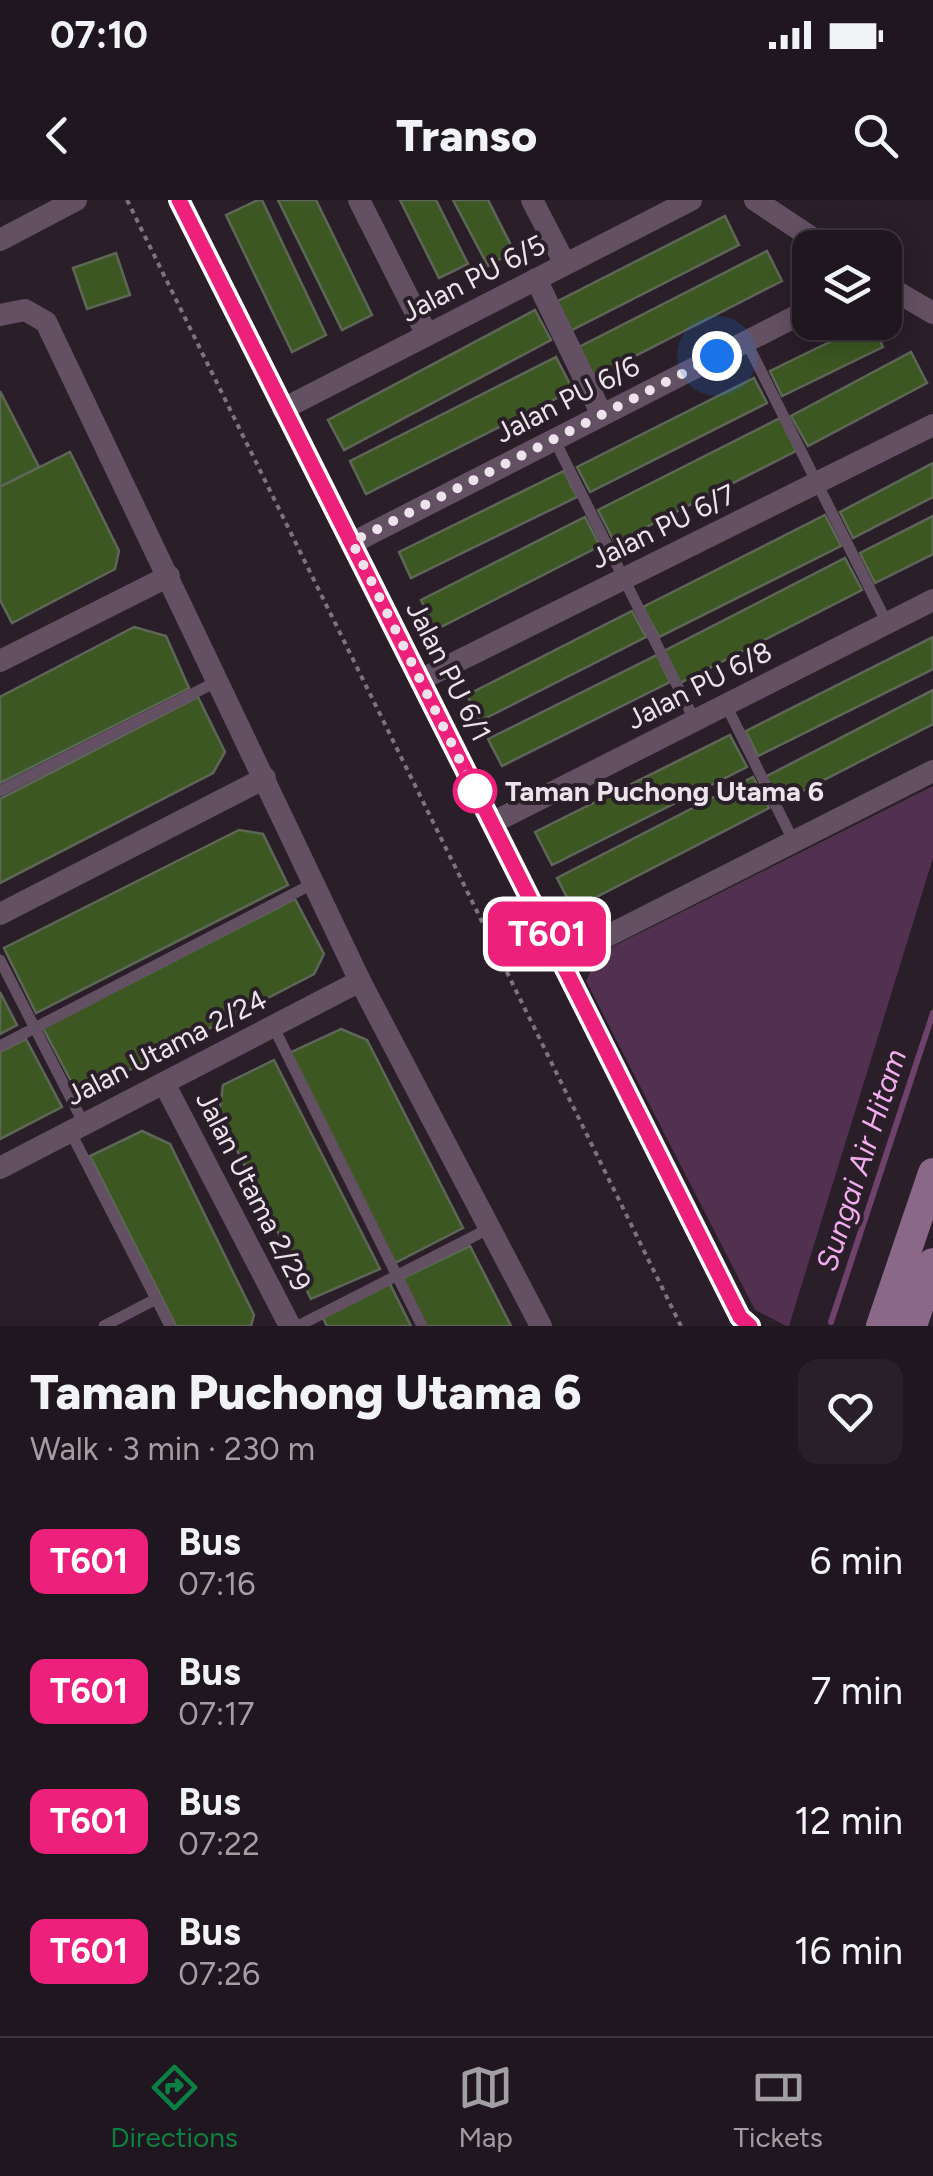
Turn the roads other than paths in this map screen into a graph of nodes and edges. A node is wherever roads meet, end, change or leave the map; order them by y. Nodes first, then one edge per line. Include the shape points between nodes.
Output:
1 (76, 200) edge
2 (359, 200) edge
3 (532, 200) edge
4 (691, 200) edge
5 (755, 200) edge
6 (183, 201) edge
7 (3, 230) edge
8 (800, 230) edge
9 (565, 264) junction
10 (536, 279) junction
11 (902, 295) edge
12 (933, 313) edge
13 (1, 314) edge
14 (792, 317) edge
15 (427, 335) junction
16 (746, 341) junction
17 (284, 408) junction
18 (602, 415) junction
19 (933, 424) edge
20 (554, 440) junction
21 (816, 483) junction
22 (352, 542) junction
23 (169, 576) junction
24 (624, 579) junction
25 (933, 600) edge
26 (887, 624) junction
27 (0, 661) edge
28 (420, 680) junction
29 (218, 681) junction
30 (726, 705) junction
31 (695, 720) junction
32 (933, 771) edge
33 (264, 778) junction
34 (0, 791) edge
35 (492, 823) junction
36 (793, 840) junction
37 (314, 882) junction
38 (0, 914) edge
39 (0, 960) edge
40 (560, 960) junction
41 (360, 981) junction
42 (273, 1026) junction
43 (35, 1028) junction
44 (0, 1046) edge
45 (164, 1083) junction
46 (77, 1128) junction
47 (0, 1168) edge
48 (933, 1173) edge
49 (490, 1228) junction
50 (932, 1273) edge
51 (397, 1275) junction
52 (156, 1299) junction
53 (104, 1326) edge
54 (170, 1326) edge
55 (290, 1326) edge
56 (298, 1326) edge
57 (422, 1326) edge
58 (541, 1326) edge
59 (750, 1326) edge
60 (881, 1326) edge
61 (912, 1326) edge

1 - 7 street
2 - 15 street
3 - 9 street
4 - 9 street, Jalan PU 6/5
5 - 8 street
6 - 17 street, Jalan PU 6/1
9 - 10 street, Jalan PU 6/5
10 - 15 street, Jalan PU 6/5
10 - 18 street
11 - 12 street
13 - 23 street via 25,310 46,322
14 - 16 street, Jalan PU 6/6
15 - 17 street, Jalan PU 6/5
16 - 18 street, Jalan PU 6/6
16 - 21 lane
17 - 22 street, Jalan PU 6/1
18 - 20 street, Jalan PU 6/6
19 - 21 street, Jalan PU 6/7
20 - 22 street, Jalan PU 6/6
20 - 24 lane
21 - 24 street, Jalan PU 6/7
21 - 26 lane
22 - 28 street, Jalan PU 6/1
23 - 27 street
23 - 29 street
24 - 28 street, Jalan PU 6/7
24 - 31 lane
25 - 26 street, Jalan PU 6/8
26 - 30 street, Jalan PU 6/8
28 - 35 street, Jalan PU 6/1
29 - 33 street
29 - 34 lane
30 - 31 street, Jalan PU 6/8
30 - 36 lane
31 - 35 street, Jalan PU 6/8
32 - 36 street
33 - 37 street
33 - 38 street
35 - 40 street, Jalan PU 6/1
36 - 40 street
37 - 41 street
37 - 43 lane
39 - 43 lane
40 - 59 street, Jalan PU 6/1
41 - 42 street, Jalan Utama 2/24
41 - 49 street
42 - 45 street, Jalan Utama 2/24
42 - 51 lane
43 - 44 lane
43 - 46 lane
45 - 46 street, Jalan Utama 2/24
45 - 55 street, Jalan Utama 2/29
46 - 47 street, Jalan Utama 2/24
46 - 52 lane
48 - 60 street
49 - 51 lane
49 - 58 street
50 - 61 street
51 - 56 lane
51 - 57 lane
52 - 53 lane
52 - 54 lane

